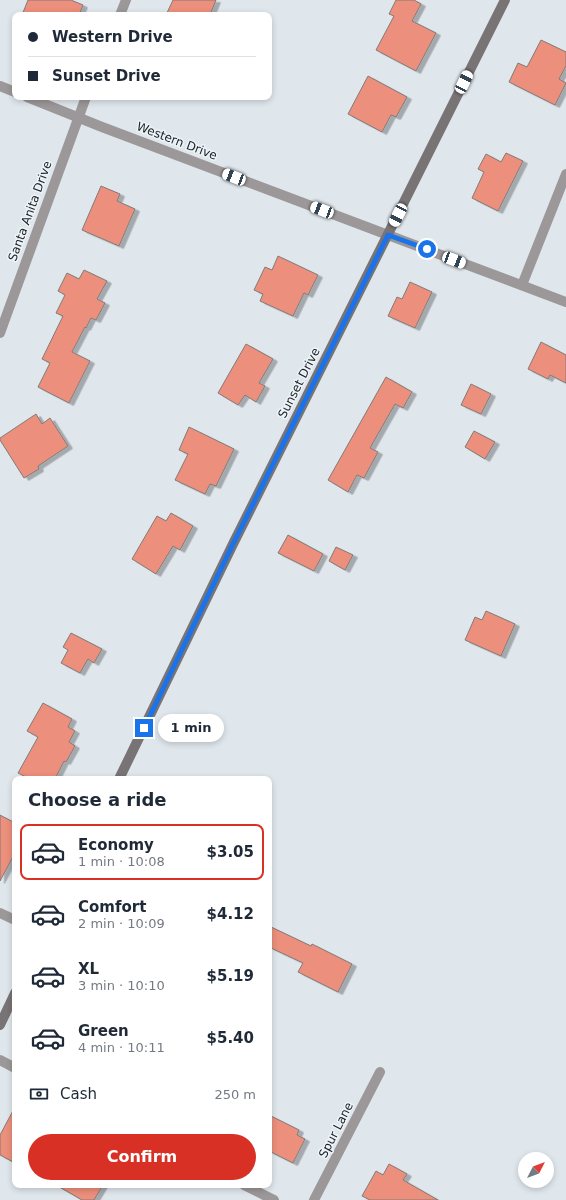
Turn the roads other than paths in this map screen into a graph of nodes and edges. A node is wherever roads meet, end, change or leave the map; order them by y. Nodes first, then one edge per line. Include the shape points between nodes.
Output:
1 (126, 0) edge
2 (506, 0) edge
3 (121, 12) edge
4 (0, 86) edge
5 (12, 91) edge
6 (34, 100) edge
7 (85, 100) edge
8 (78, 118) junction
9 (566, 174) edge
10 (388, 235) junction
11 (522, 285) junction
12 (566, 302) edge
13 (0, 333) edge
14 (120, 776) edge
15 (0, 913) edge
16 (12, 919) edge
17 (12, 999) edge
18 (0, 1025) edge
19 (0, 1060) edge
20 (12, 1066) edge
21 (380, 1072) dead end
22 (250, 1188) edge
23 (274, 1200) edge
24 (314, 1200) edge

1 - 3 street
2 - 10 main road, Sunset Drive
4 - 5 street
6 - 8 street, Western Drive
7 - 8 street, Santa Anita Drive
8 - 10 street, Western Drive
8 - 13 street, Santa Anita Drive
9 - 11 street
10 - 11 street, Western Drive
10 - 14 main road, Sunset Drive
11 - 12 street, Western Drive
15 - 16 street
17 - 18 main road
19 - 20 street
21 - 24 street, Spur Lane
22 - 23 street

